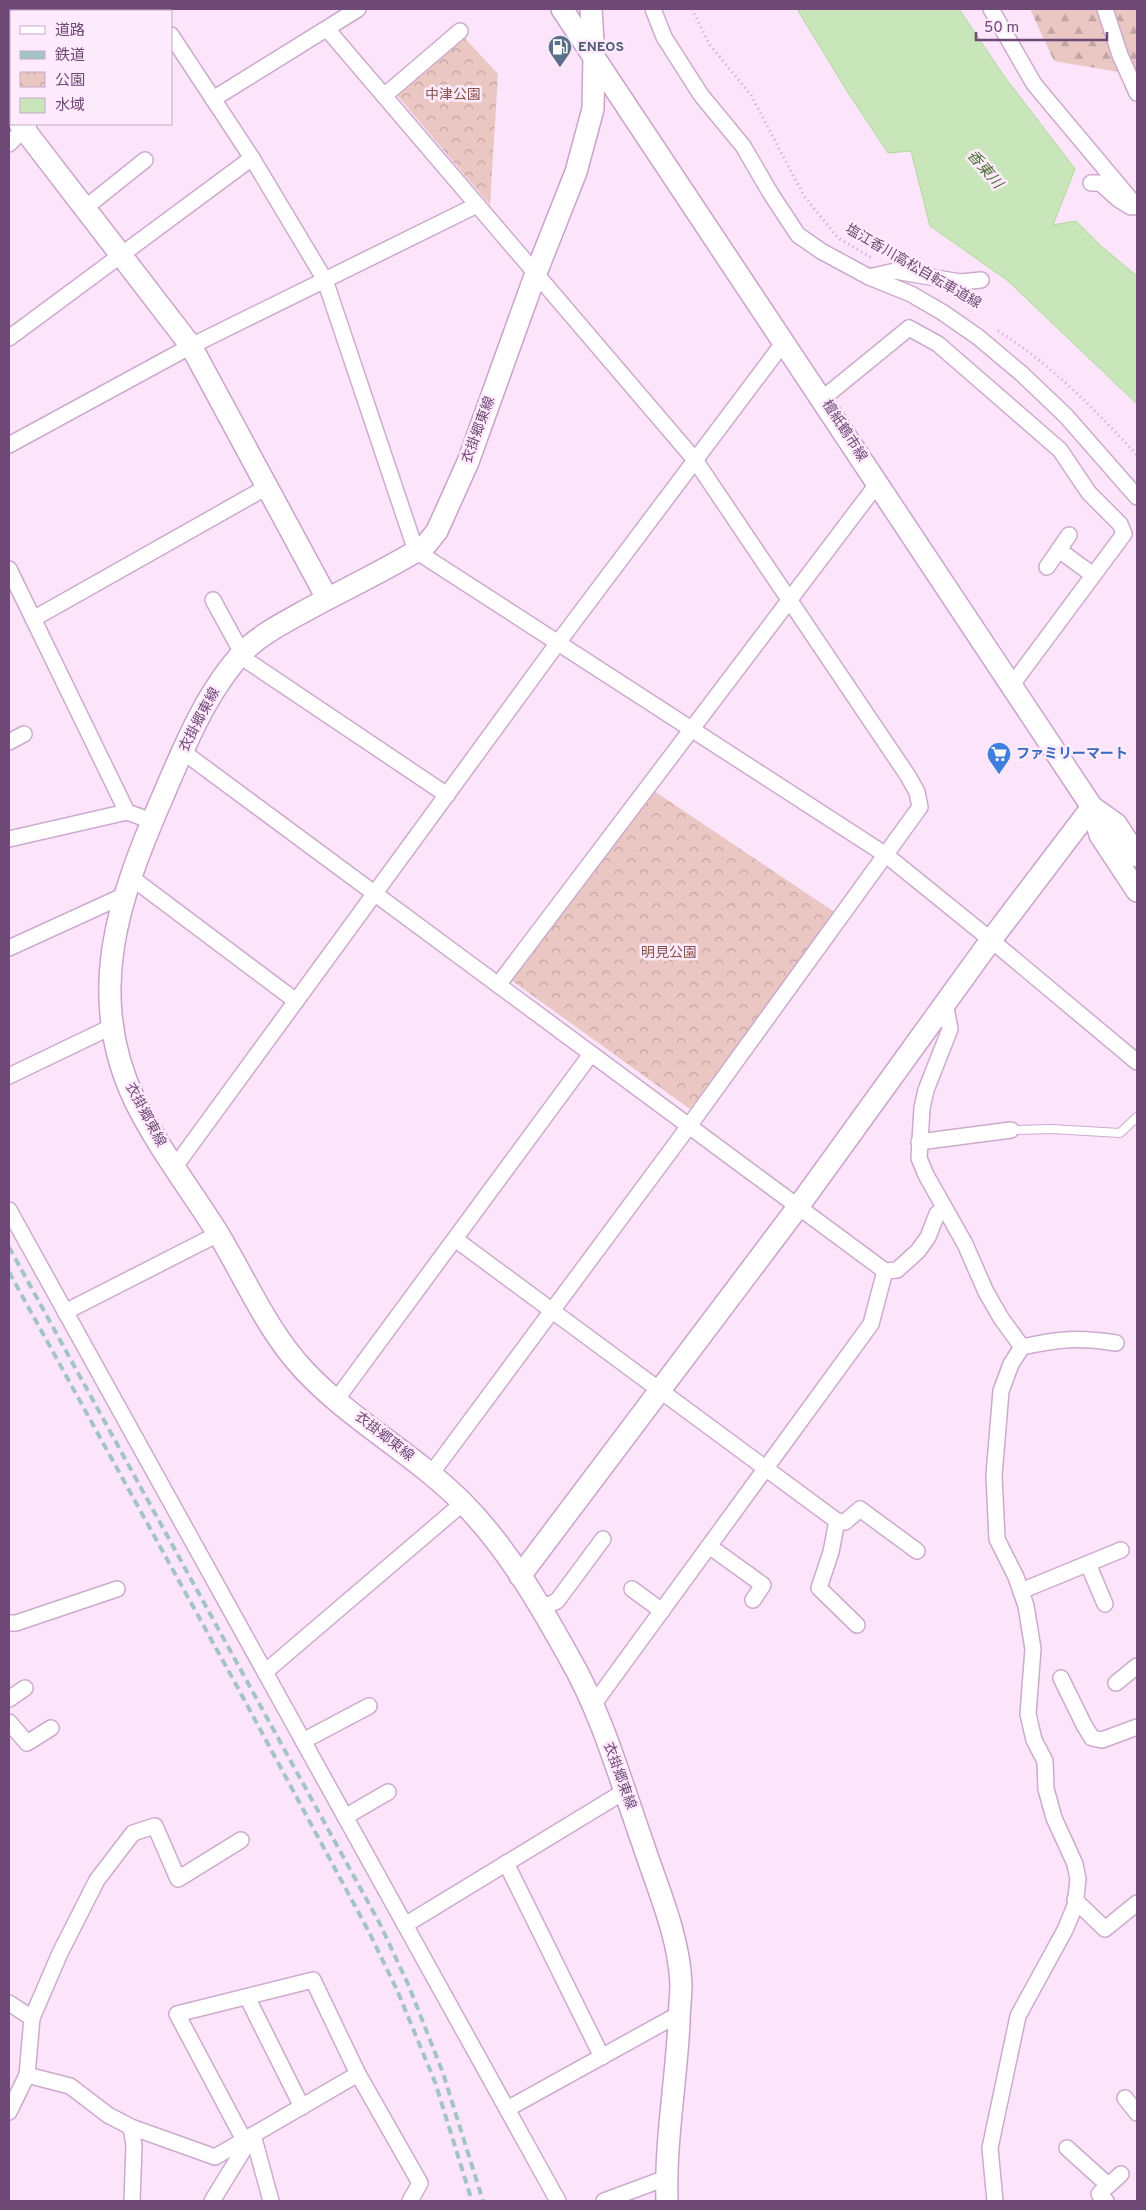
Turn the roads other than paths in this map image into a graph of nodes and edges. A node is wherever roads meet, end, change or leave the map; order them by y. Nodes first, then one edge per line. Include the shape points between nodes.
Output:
1 (160, 9) edge
2 (358, 9) edge
3 (562, 9) edge
4 (591, 9) edge
5 (653, 9) edge
6 (991, 9) edge
7 (1104, 9) edge
8 (155, 10) edge
9 (327, 29) junction
10 (460, 31) dead end
11 (172, 37) edge
12 (594, 58) junction
13 (1137, 93) edge
14 (384, 96) junction
15 (213, 99) junction
16 (17, 125) edge
17 (23, 125) edge
18 (9, 144) edge
19 (252, 158) junction
20 (145, 160) dead end
21 (1091, 183) dead end
22 (476, 205) junction
23 (85, 208) junction
24 (1137, 209) edge
25 (121, 255) junction
26 (536, 273) junction
27 (869, 277) junction
28 (325, 280) junction
29 (981, 280) dead end
30 (9, 338) edge
31 (784, 342) junction
32 (191, 346) junction
33 (822, 399) junction
34 (9, 445) edge
35 (695, 460) junction
36 (878, 483) junction
37 (267, 487) junction
38 (1137, 497) edge
39 (1069, 535) dead end
40 (1059, 550) junction
41 (416, 551) junction
42 (1047, 567) dead end
43 (9, 569) edge
44 (1093, 575) junction
45 (327, 598) junction
46 (213, 600) dead end
47 (791, 601) junction
48 (33, 619) junction
49 (557, 644) junction
50 (241, 655) junction
51 (1012, 686) junction
52 (692, 730) junction
53 (24, 734) dead end
54 (9, 742) edge
55 (182, 751) junction
56 (447, 795) junction
57 (1092, 807) junction
58 (127, 812) junction
59 (152, 821) junction
60 (9, 839) edge
61 (886, 855) junction
62 (1137, 856) edge
63 (128, 886) junction
64 (1137, 891) edge
65 (375, 894) junction
66 (992, 940) junction
67 (9, 948) edge
68 (498, 985) junction
69 (296, 1001) junction
70 (945, 1003) junction
71 (111, 1027) junction
72 (592, 1054) junction
73 (1137, 1062) edge
74 (9, 1076) edge
75 (1137, 1117) edge
76 (689, 1126) junction
77 (1011, 1130) joint
78 (920, 1142) junction
79 (174, 1168) junction
80 (798, 1206) junction
81 (944, 1208) junction
82 (9, 1210) edge
83 (218, 1234) junction
84 (455, 1239) junction
85 (885, 1271) junction
86 (552, 1309) junction
87 (65, 1312) junction
88 (1116, 1342) dead end
89 (1022, 1347) junction
90 (660, 1390) junction
91 (336, 1400) junction
92 (765, 1468) junction
93 (431, 1474) junction
94 (463, 1503) junction
95 (837, 1521) junction
96 (603, 1539) dead end
97 (709, 1546) junction
98 (1121, 1550) dead end
99 (917, 1551) dead end
100 (1088, 1564) junction
101 (520, 1576) junction
102 (117, 1589) dead end
103 (632, 1589) dead end
104 (1021, 1591) junction
105 (753, 1600) dead end
106 (1105, 1604) dead end
107 (540, 1609) junction
108 (662, 1611) junction
109 (9, 1623) edge
110 (857, 1625) dead end
111 (1137, 1666) edge
112 (265, 1672) junction
113 (1061, 1678) dead end
114 (1116, 1683) dead end
115 (25, 1688) dead end
116 (9, 1699) edge
117 (593, 1705) junction
118 (369, 1706) dead end
119 (9, 1722) edge
120 (51, 1728) dead end
121 (1137, 1728) edge
122 (303, 1741) junction
123 (624, 1791) junction
124 (388, 1792) dead end
125 (345, 1817) junction
126 (241, 1840) dead end
127 (506, 1863) junction
128 (1075, 1900) junction
129 (1137, 1903) edge
130 (404, 1925) junction
131 (247, 1997) junction
132 (9, 2003) edge
133 (679, 2014) junction
134 (32, 2018) junction
135 (602, 2057) junction
136 (358, 2074) junction
137 (28, 2076) junction
138 (1125, 2098) dead end
139 (302, 2107) junction
140 (507, 2109) junction
141 (9, 2112) edge
142 (1137, 2113) edge
143 (131, 2127) junction
144 (248, 2137) junction
145 (1067, 2148) dead end
146 (1121, 2174) dead end
147 (666, 2178) junction
148 (1108, 2186) junction
149 (132, 2201) edge
150 (212, 2201) edge
151 (271, 2201) edge
152 (410, 2201) edge
153 (558, 2201) edge
154 (604, 2201) edge
155 (667, 2201) edge
156 (995, 2201) edge
157 (1106, 2201) edge

1 - 8 street
2 - 9 street
3 - 12 main road
4 - 12 main road, 衣掛郷東線
5 - 27 street via 664,37 701,95 743,146 798,235
6 - 24 street via 1034,84
7 - 13 street
9 - 14 street
9 - 15 street
10 - 14 street
11 - 15 street
12 - 26 main road, 衣掛郷東線 via 593,109 576,172
12 - 31 main road, 檀紙鶴市線
14 - 22 street
15 - 19 street
16 - 18 street
17 - 23 main road
19 - 25 street
19 - 28 street
20 - 23 street
21 - 24 street via 1100,183 1118,199
22 - 26 street
22 - 28 street
23 - 25 main road
25 - 30 street
25 - 32 main road
26 - 35 street
26 - 41 main road, 衣掛郷東線 via 468,462 437,531 425,546
27 - 29 street via 895,271 960,282
27 - 38 street via 942,312 985,343 1066,416
28 - 32 street
28 - 41 street
31 - 33 main road, 檀紙鶴市線
31 - 35 street
32 - 34 street
32 - 37 main road
33 - 36 main road, 檀紙鶴市線
33 - 44 street via 909,328 938,344 1060,450 1089,492 1120,524 1124,534
35 - 47 street
35 - 49 street
36 - 47 street
36 - 51 main road, 檀紙鶴市線
37 - 45 main road
37 - 48 street
39 - 40 street
40 - 42 street
40 - 44 street
41 - 45 main road, 衣掛郷東線
41 - 49 street
43 - 48 street
44 - 51 street
45 - 50 main road, 衣掛郷東線 via 258,639
46 - 50 street
47 - 52 street
47 - 61 street via 917,792 920,807
48 - 58 street
49 - 52 street
49 - 56 street
50 - 55 main road, 衣掛郷東線 via 216,688
50 - 56 street
51 - 57 main road, 檀紙鶴市線
52 - 61 street
52 - 68 street
53 - 54 street
55 - 59 main road, 衣掛郷東線
55 - 65 street
56 - 65 street
57 - 62 main road, 檀紙鶴市線 via 1116,824
57 - 64 main road, 檀紙鶴市線 via 1100,835
57 - 66 main road
58 - 59 street
58 - 60 street
59 - 63 main road, 衣掛郷東線
61 - 66 street
61 - 76 street
63 - 67 street
63 - 69 street
63 - 71 main road, 衣掛郷東線 via 110,967
65 - 68 street
65 - 69 street
66 - 70 main road
66 - 73 street
68 - 72 street
69 - 79 street
70 - 78 street via 950,1030 926,1090
70 - 80 main road
71 - 74 street
71 - 79 main road, 衣掛郷東線 via 133,1096
72 - 76 street
72 - 84 street
75 - 77 lane via 1120,1133
76 - 80 street
76 - 86 street
77 - 78 street
78 - 81 street via 919,1158
79 - 83 main road, 衣掛郷東線
80 - 85 street
80 - 90 main road
81 - 85 street via 937,1214 928,1237 918,1251 897,1270
81 - 89 street via 965,1244 986,1292
82 - 87 street
83 - 87 street
83 - 91 main road, 衣掛郷東線 via 274,1334 304,1370
84 - 86 street
84 - 91 street
85 - 92 street via 871,1324
86 - 90 street
86 - 93 street
87 - 112 street
88 - 89 street via 1083,1338 1052,1340
89 - 104 street via 1011,1364 1001,1391 994,1475 997,1539
90 - 92 street
90 - 101 main road
91 - 93 main road, 衣掛郷東線
92 - 95 street
92 - 97 street
93 - 94 main road, 衣掛郷東線
94 - 101 main road, 衣掛郷東線 via 485,1527
94 - 112 street
95 - 99 street via 846,1522 860,1509
95 - 110 street via 819,1588
96 - 107 street via 558,1601
97 - 105 street via 764,1585
97 - 108 street
98 - 100 street
100 - 104 street
100 - 106 street
101 - 107 main road, 衣掛郷東線
102 - 109 street
103 - 108 street
104 - 128 street via 1032,1649 1028,1714 1034,1740 1045,1761 1046,1789 1054,1818 1075,1864 1078,1879
107 - 117 main road, 衣掛郷東線 via 571,1659
108 - 117 street
111 - 114 street
112 - 122 street
113 - 121 street via 1092,1738 1102,1740
115 - 116 street
117 - 123 main road, 衣掛郷東線
118 - 122 street
119 - 120 street via 27,1743
122 - 125 street
123 - 127 street
123 - 133 main road, 衣掛郷東線 via 674,1944 681,1982
124 - 125 street
125 - 130 street
126 - 134 street via 178,1879 155,1826 133,1832 97,1880
127 - 130 street
127 - 135 street
128 - 129 street via 1106,1929
128 - 156 street via 1065,1930 1018,2016 990,2148
130 - 140 street
131 - 136 street via 313,1980
131 - 139 street
131 - 144 street via 177,2014
132 - 134 street
133 - 135 street
133 - 147 main road, 衣掛郷東線
134 - 137 street
135 - 140 street
136 - 139 street
136 - 152 street via 420,2183
137 - 141 street
137 - 143 street via 70,2086 108,2115
138 - 142 street
139 - 144 street
140 - 153 street
143 - 144 street via 215,2156
143 - 149 street via 134,2145
144 - 150 street
144 - 151 street
145 - 148 street
146 - 148 street
147 - 154 street
147 - 155 main road, 衣掛郷東線
148 - 157 street via 1100,2194

